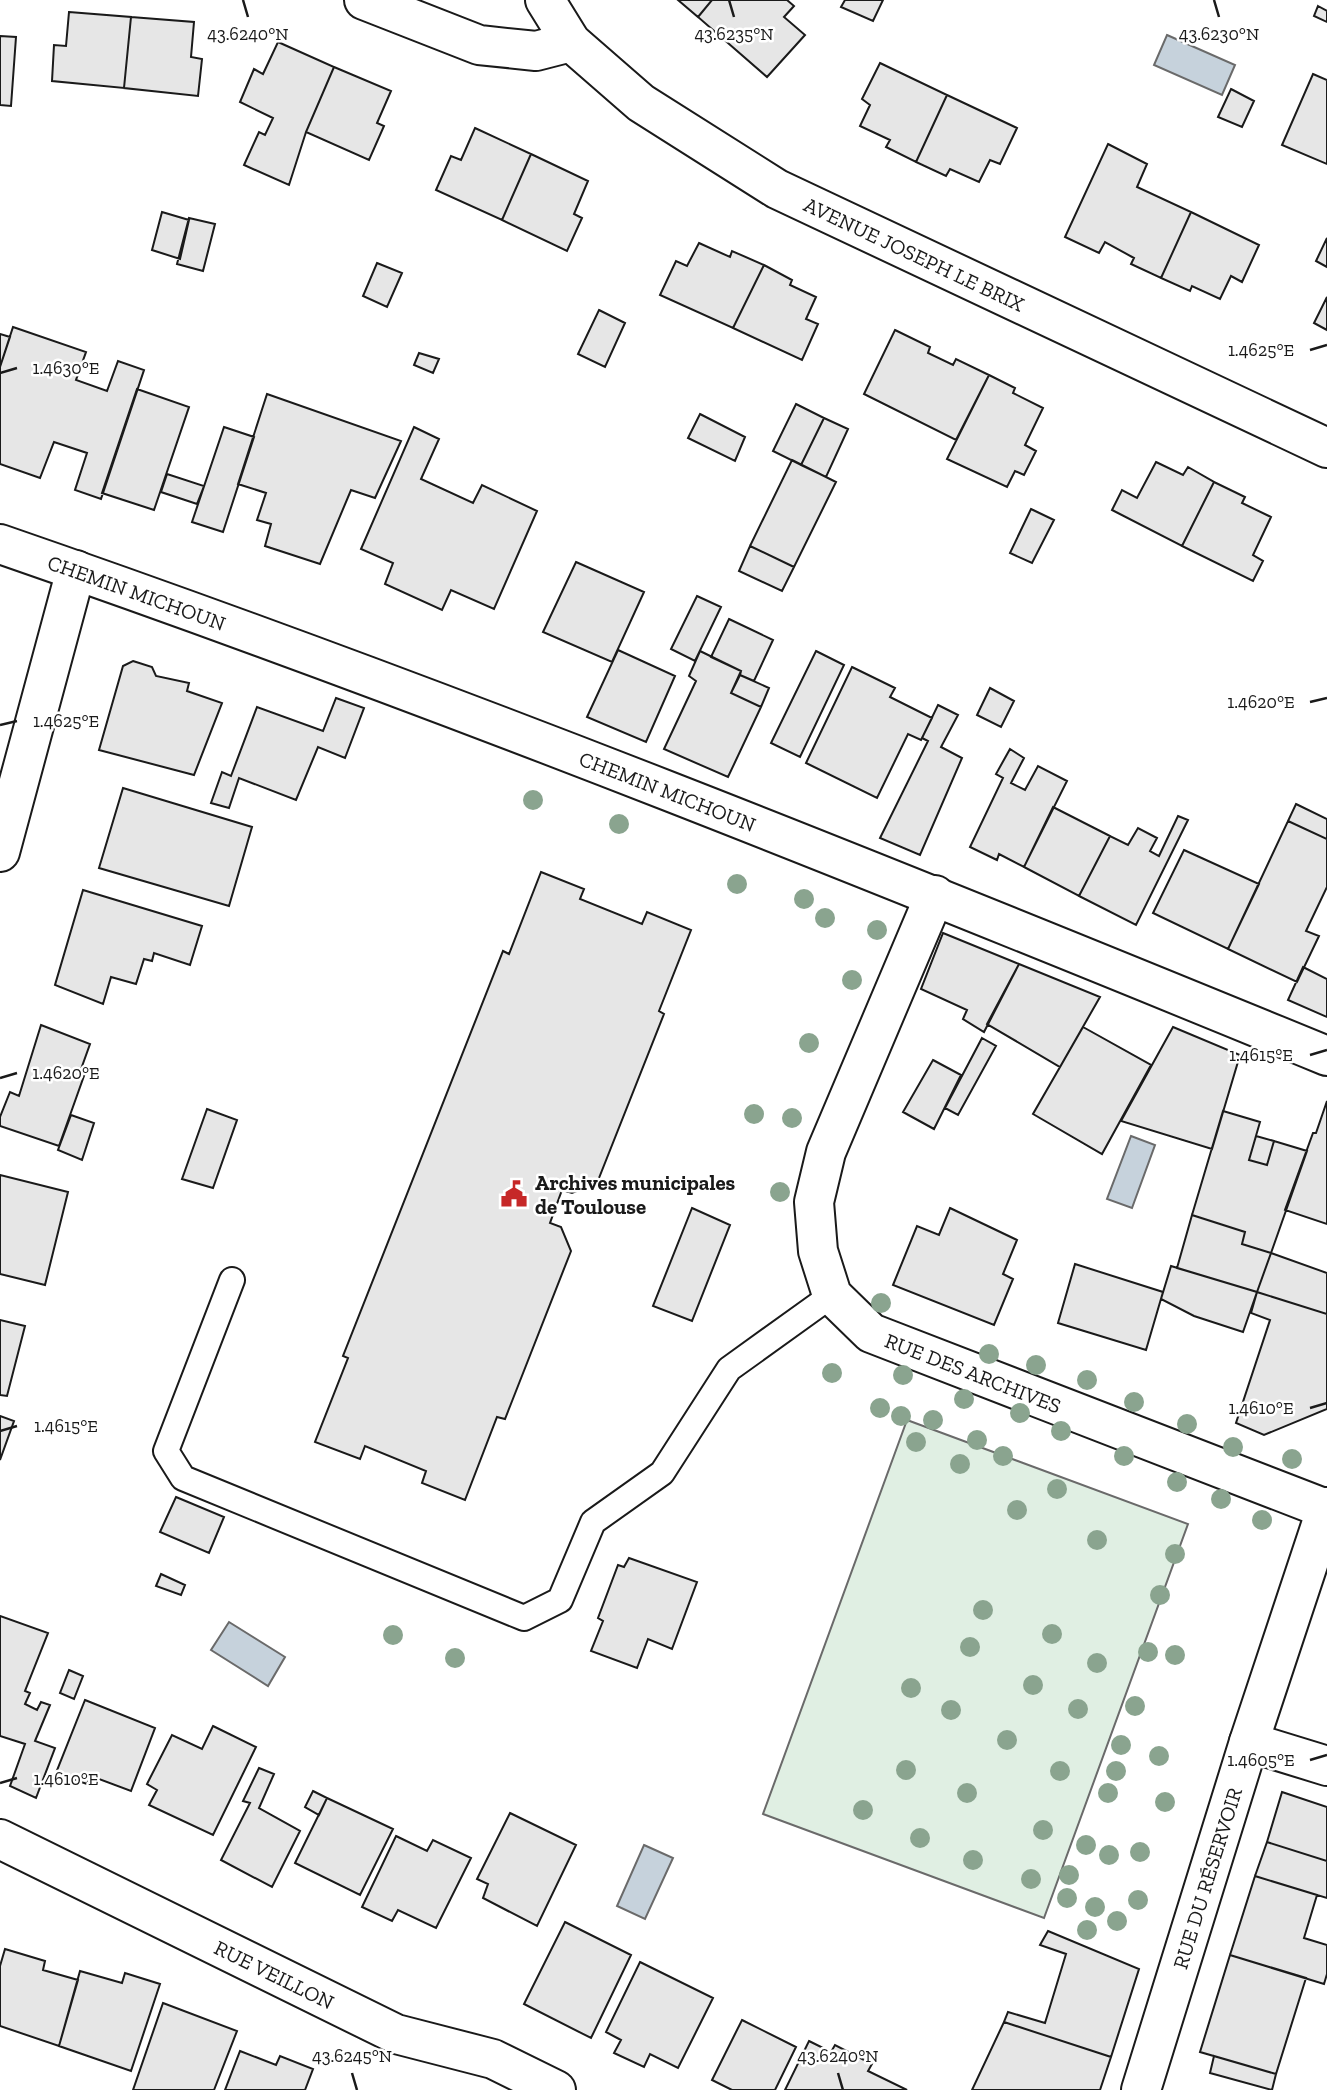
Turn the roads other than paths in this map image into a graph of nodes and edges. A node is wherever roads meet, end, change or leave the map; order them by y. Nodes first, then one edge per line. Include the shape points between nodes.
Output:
1 (364, 0) edge
2 (545, 0) edge
3 (571, 42) junction
4 (1327, 448) edge
5 (0, 544) edge
6 (76, 570) junction
7 (0, 852) edge
8 (935, 895) junction
9 (1327, 1056) edge
10 (232, 1280) dead end
11 (832, 1295) junction
12 (1327, 1508) edge
13 (1250, 1742) junction
14 (1327, 1766) edge
15 (0, 1839) edge
16 (556, 2090) edge
17 (1141, 2090) edge

1 - 3 street via 480,45 536,51
2 - 3 street, AVENUE JOSEPH LE BRIX
3 - 4 street, AVENUE JOSEPH LE BRIX via 641,103 777,189
5 - 6 street, CHEMIN MICHOUN
6 - 7 street
6 - 8 street, CHEMIN MICHOUN via 479,716
8 - 9 street, CHEMIN MICHOUN
8 - 11 street, RUE DES ARCHIVES via 826,1152 814,1202 818,1251
10 - 11 lane via 166,1451 183,1478 524,1618 560,1600 593,1522 662,1473 729,1369
11 - 12 street, RUE DES ARCHIVES via 871,1333
12 - 13 street, RUE DU RÉSERVOIR
13 - 14 street
13 - 17 street, RUE DU RÉSERVOIR
15 - 16 street, RUE VEILLON via 396,2034 493,2059

